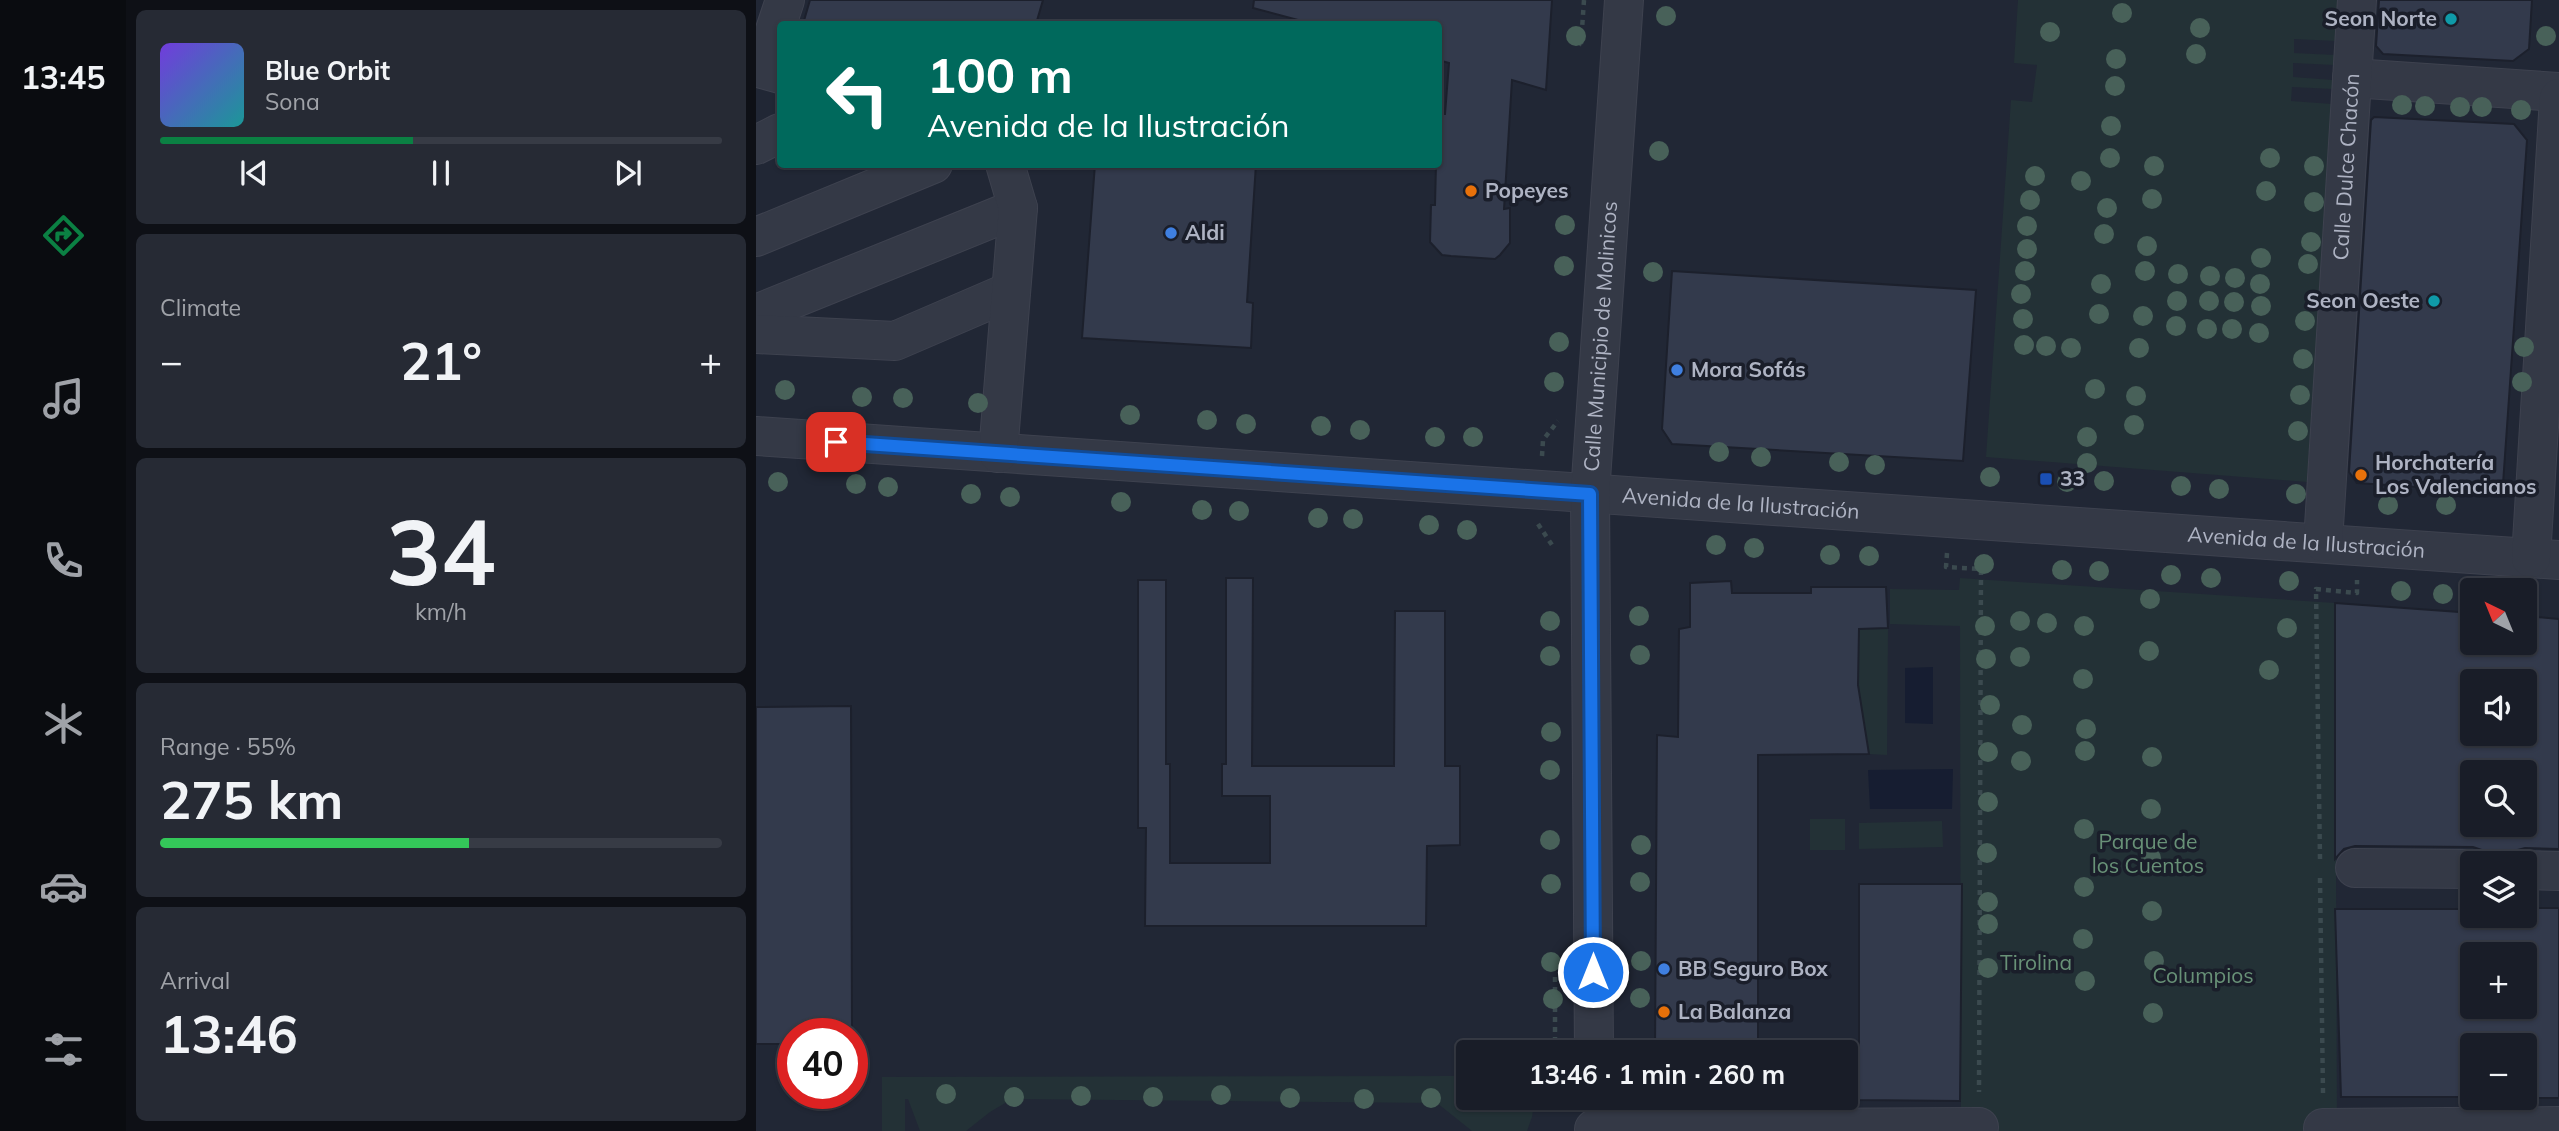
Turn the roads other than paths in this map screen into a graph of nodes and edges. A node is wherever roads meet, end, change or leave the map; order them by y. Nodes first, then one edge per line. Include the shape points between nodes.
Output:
1 (785, 0) edge
2 (1625, 0) edge
3 (2357, 0) edge
4 (779, 21) edge
5 (777, 30) edge
6 (766, 71) edge
7 (2352, 78) junction
8 (2559, 92) edge
9 (2559, 98) edge
10 (777, 134) edge
11 (756, 145) edge
12 (923, 168) edge
13 (1006, 168) edge
14 (1018, 208) junction
15 (756, 237) edge
16 (1011, 291) junction
17 (756, 314) edge
18 (756, 334) edge
19 (756, 436) edge
20 (998, 453) junction
21 (1590, 494) junction
22 (2339, 543) junction
23 (2545, 559) edge
24 (2460, 869) edge
25 (2331, 870) road end
26 (2537, 870) edge
27 (2559, 871) edge
28 (1594, 1040) edge
29 (1594, 1119) edge
30 (2559, 1126) edge
31 (1979, 1127) road end
32 (2323, 1128) road end

1 - 4 street
2 - 21 street, Calle Municipio de Molinicos
3 - 7 street, Calle Dulce Chacón
5 - 6 street
7 - 8 street
7 - 22 street, Calle Dulce Chacón
9 - 23 street
10 - 11 street
12 - 15 street
13 - 14 street
14 - 16 street
14 - 17 street
16 - 18 street via 895,341
16 - 20 street
19 - 20 street, Avenida de la Ilustración
20 - 21 street, Avenida de la Ilustración
21 - 22 street, Avenida de la Ilustración
21 - 28 street, Calle Municipio de Molinicos
22 - 23 street, Avenida de la Ilustración
24 - 25 street
26 - 27 street
29 - 31 street
30 - 32 street

